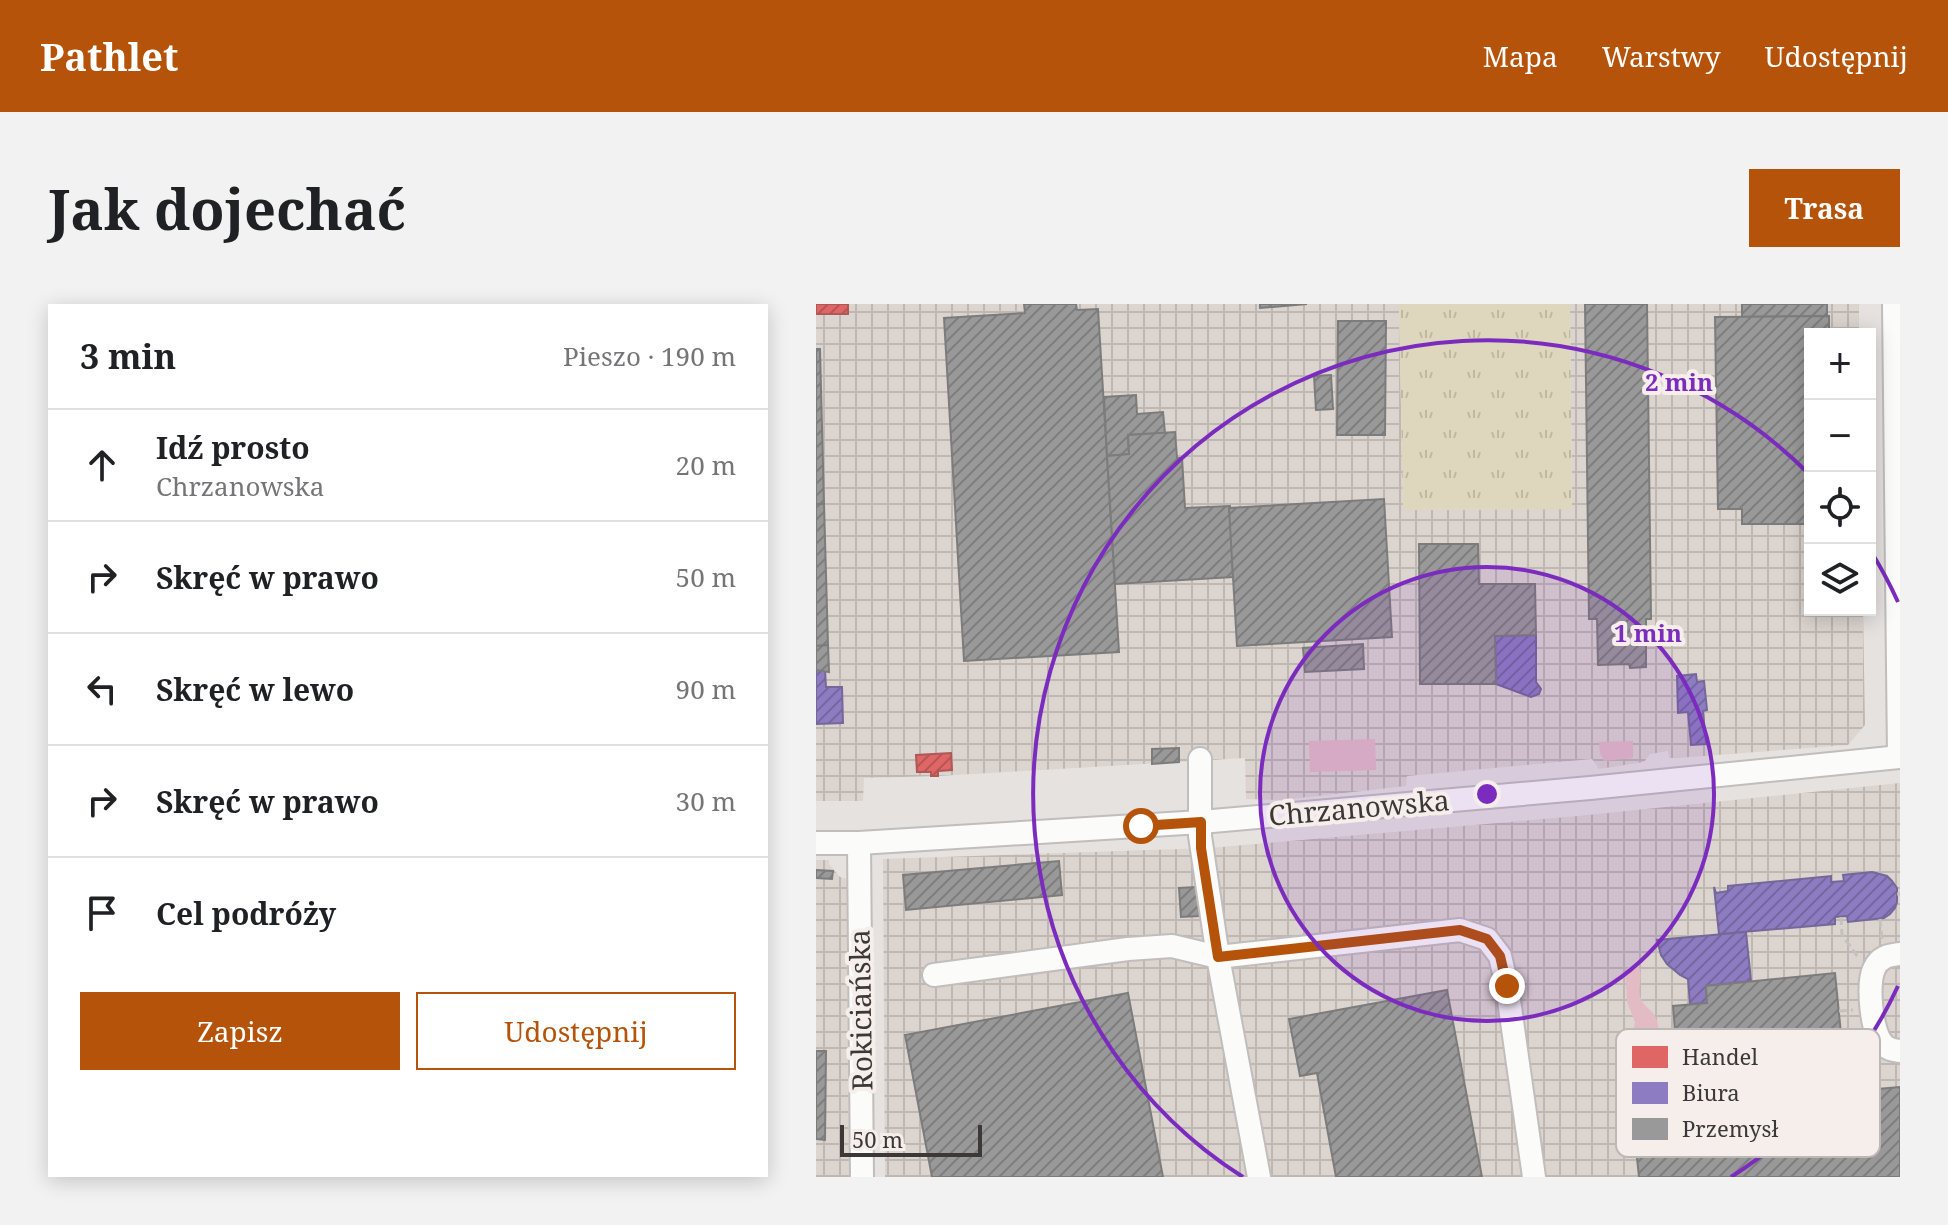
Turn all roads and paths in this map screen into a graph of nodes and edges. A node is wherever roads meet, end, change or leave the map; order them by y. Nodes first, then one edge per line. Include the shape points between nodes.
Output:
1 (1894, 304) edge
2 (1900, 757) edge
3 (1200, 759) dead end
4 (1201, 822) junction
5 (816, 843) edge
6 (859, 843) junction
7 (1880, 919) dead end
8 (1891, 949) edge
9 (1218, 957) junction
10 (934, 975) dead end
11 (1876, 1029) edge
12 (1880, 1040) edge
13 (1900, 1051) edge
14 (862, 1177) edge
15 (1259, 1177) edge
16 (1534, 1177) edge

1 - 2 street
2 - 4 street, Chrzanowska
3 - 4 street
4 - 6 street, Chrzanowska
4 - 9 street
5 - 6 street, Chrzanowska
6 - 14 street, Rokiciańska
7 - 8 path
8 - 11 street via 1873,970 1870,992
9 - 10 street via 1172,946
9 - 15 street
9 - 16 street via 1460,930 1487,939 1500,956 1507,986
12 - 13 street

